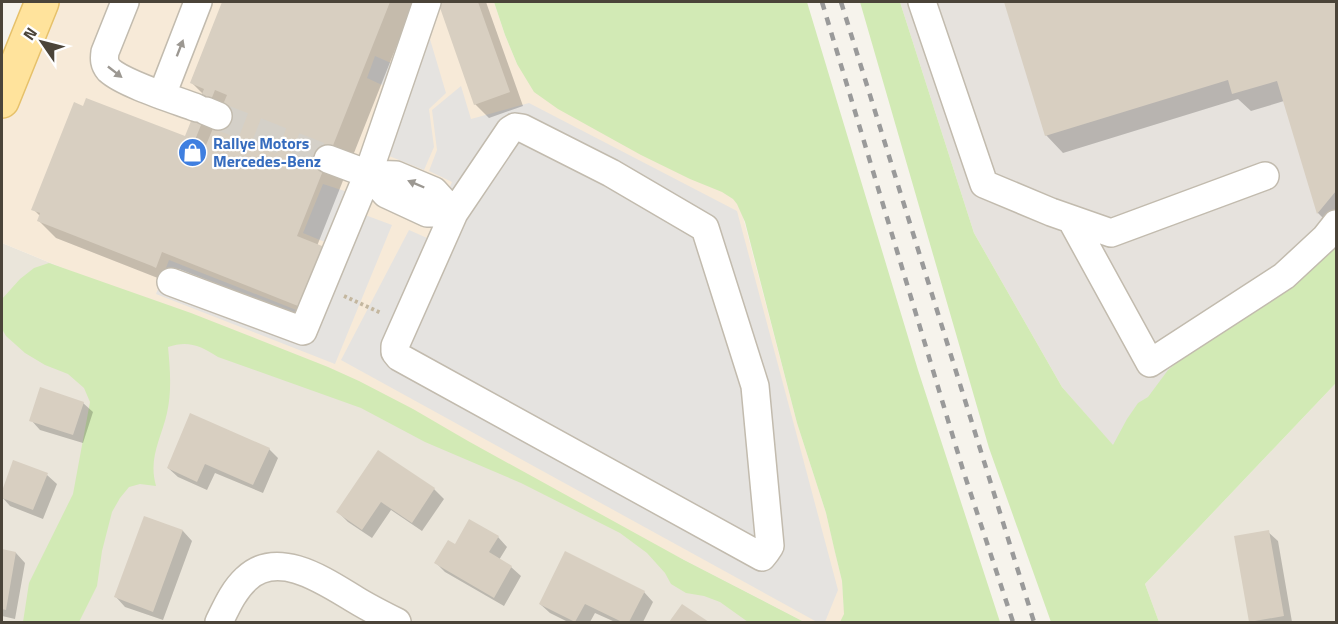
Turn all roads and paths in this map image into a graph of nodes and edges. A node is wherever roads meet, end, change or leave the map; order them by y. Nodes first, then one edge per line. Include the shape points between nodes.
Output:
1 (42, 2) edge
2 (125, 2) edge
3 (198, 2) edge
4 (427, 2) edge
5 (922, 2) edge
6 (162, 94) junction
7 (2, 101) edge
8 (207, 112) tunnel mouth
9 (328, 159) tunnel mouth
10 (368, 174) junction
11 (1265, 176) dead end
12 (454, 213) junction
13 (1071, 219) junction
14 (1336, 224) edge
15 (171, 282) dead end
16 (360, 303) dead end
17 (368, 307) dead end
18 (219, 622) edge
19 (397, 622) edge

1 - 7 main road
2 -> 6 street via 104,60 118,76
6 -> 3 street
4 - 10 street
5 - 13 street via 984,184
6 - 8 street
9 - 10 street
10 - 12 street via 396,175 434,191
10 - 15 street via 303,331
11 - 13 street via 1111,233
12 - 12 street via 395,346 399,357 762,557 770,546 755,386 705,228 611,173 516,127 510,130
13 - 14 street via 1150,363 1284,276
16 - 17 path
18 - 19 street via 246,578 274,567 319,578

